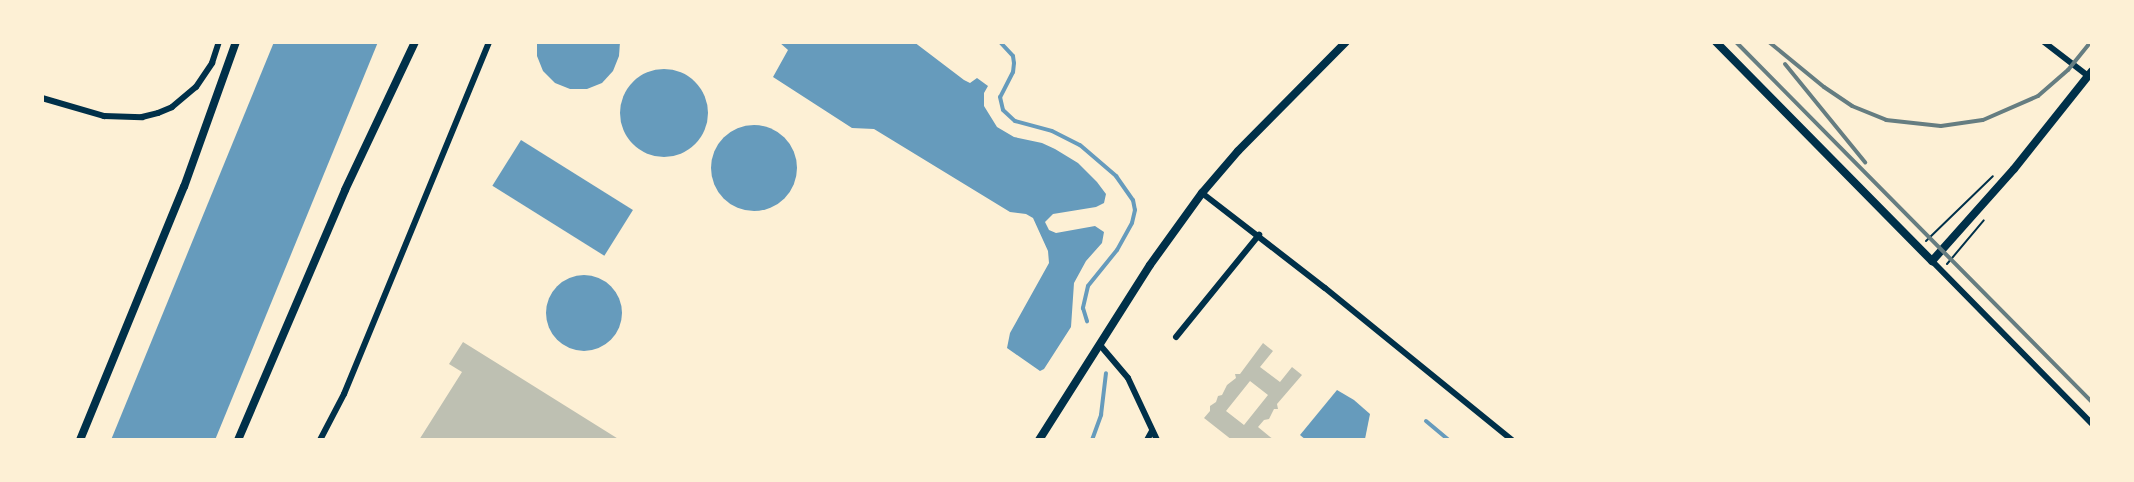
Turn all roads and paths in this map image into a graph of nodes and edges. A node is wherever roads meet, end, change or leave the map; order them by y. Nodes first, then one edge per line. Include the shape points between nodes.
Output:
1 (219, 42) edge
2 (236, 42) edge
3 (415, 42) edge
4 (489, 42) edge
5 (1346, 42) edge
6 (1716, 42) edge
7 (2044, 42) edge
8 (2090, 73) edge
9 (42, 98) edge
10 (1995, 174) dead end
11 (1202, 193) junction
12 (1259, 235) junction
13 (1919, 248) junction
14 (1932, 261) junction
15 (1176, 337) dead end
16 (1100, 345) junction
17 (2092, 424) edge
18 (1152, 431) junction
19 (80, 440) edge
20 (238, 440) edge
21 (320, 440) edge
22 (1039, 440) edge
23 (1147, 440) edge
24 (1156, 440) edge
25 (1512, 440) edge

1 - 9 street via 212,63 196,87 158,113 142,117 104,116
2 - 19 street via 184,187
3 - 20 street via 335,211
4 - 21 street via 349,384
5 - 11 street
6 - 13 street
7 - 8 street
8 - 14 street via 2014,169
10 - 13 path
11 - 12 street
11 - 16 street via 1150,264
12 - 15 street
12 - 25 street
13 - 14 street
14 - 17 street
16 - 18 street via 1128,378
16 - 22 street
18 - 23 street
18 - 24 street

